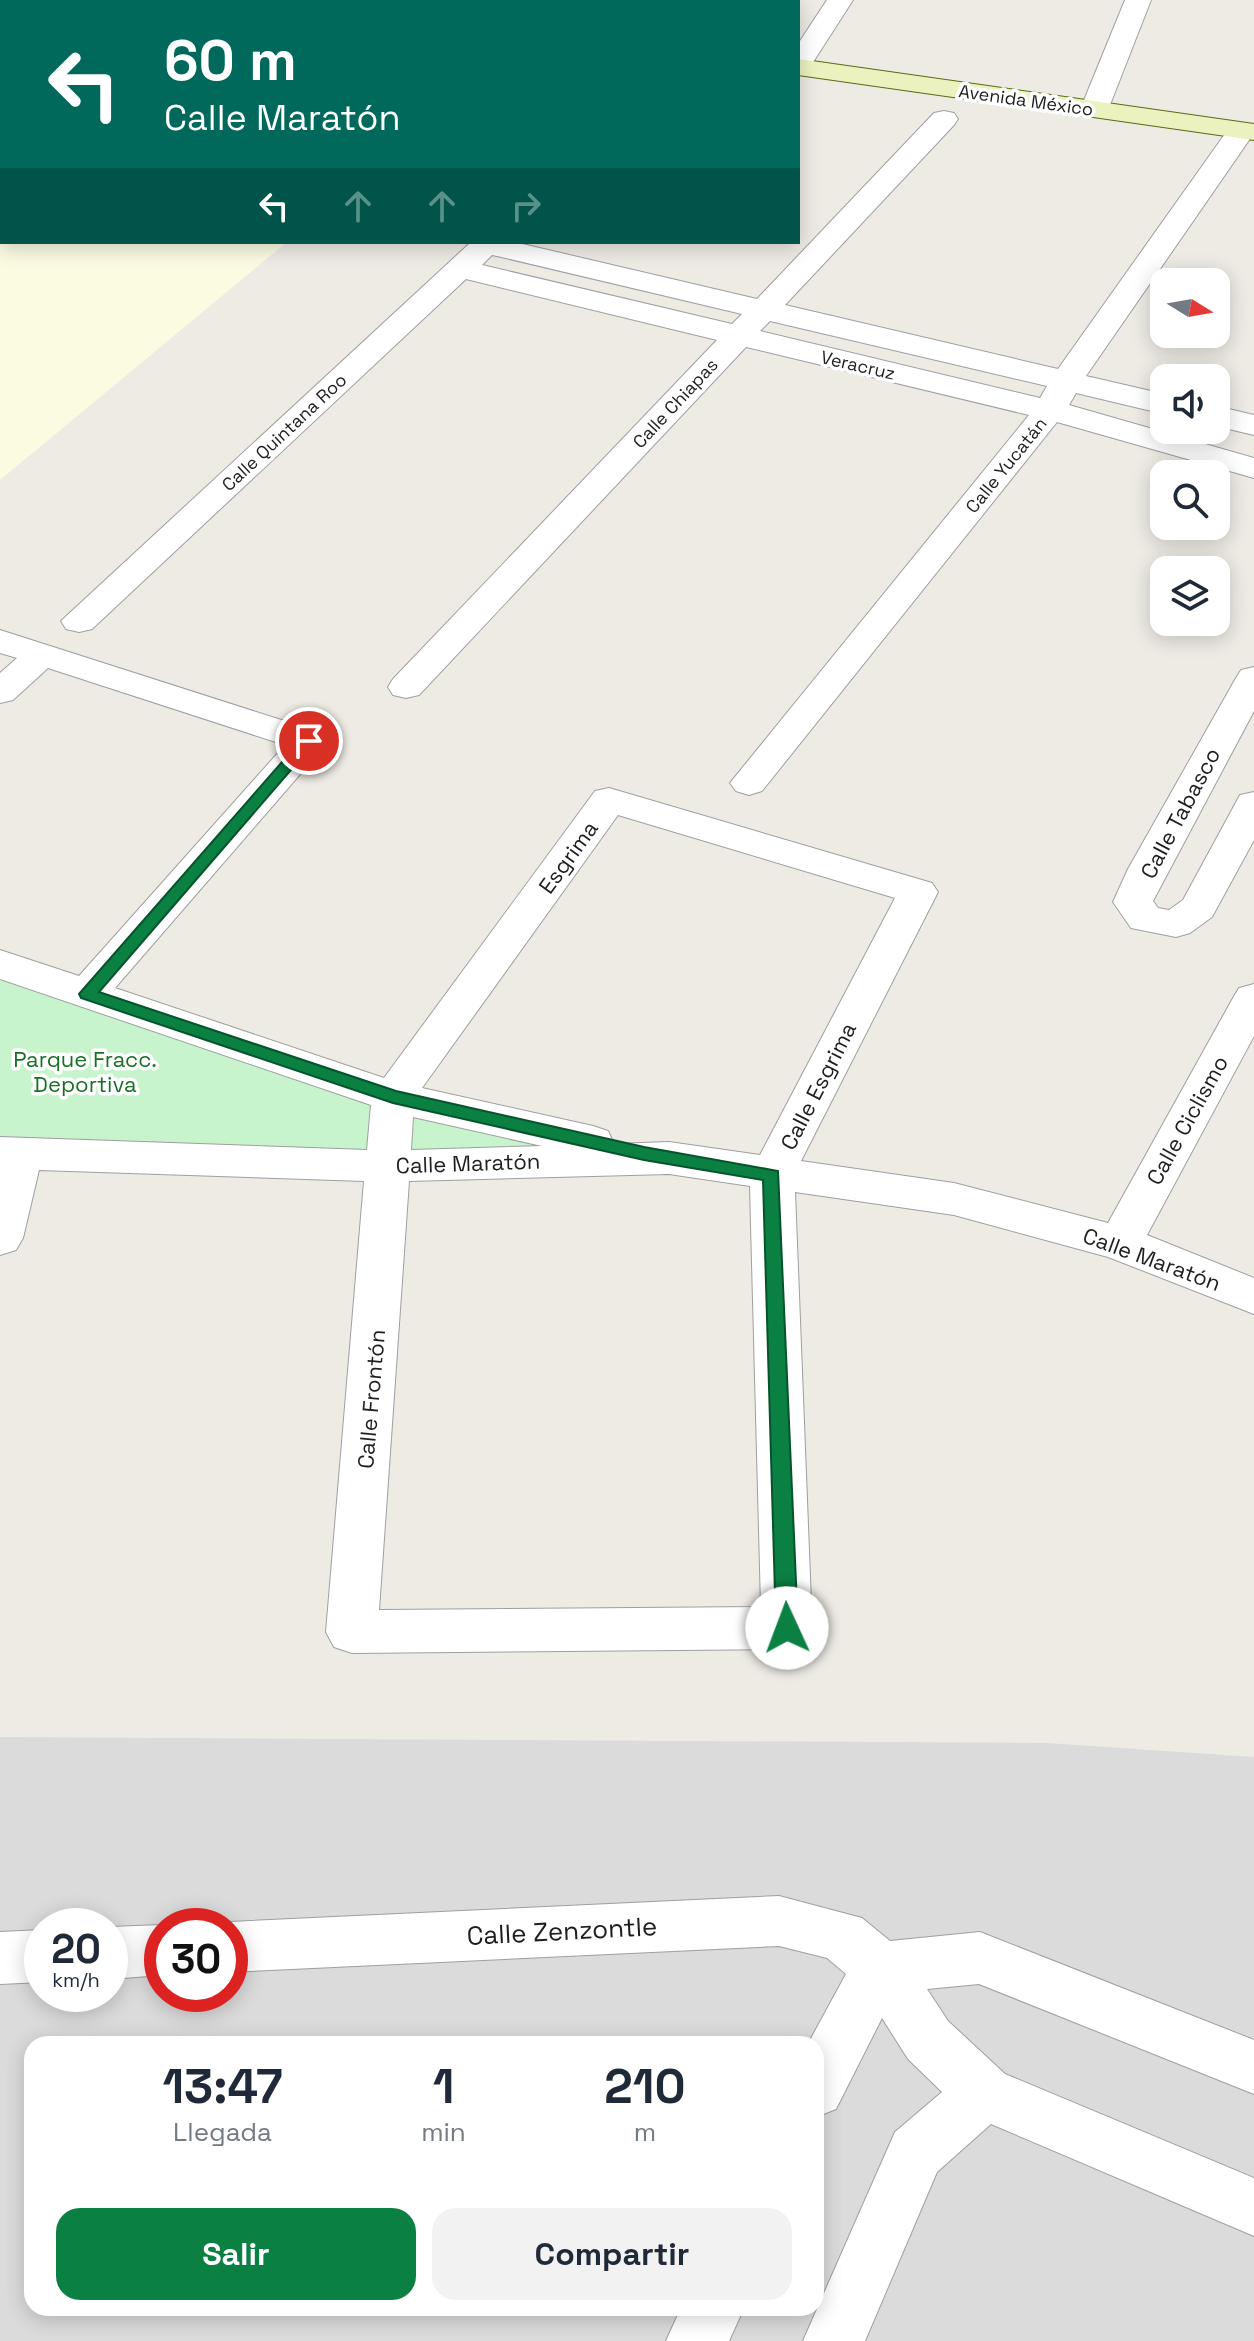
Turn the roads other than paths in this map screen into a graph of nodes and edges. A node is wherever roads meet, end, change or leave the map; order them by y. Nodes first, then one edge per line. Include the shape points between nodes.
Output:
1 (840, 0) edge
2 (1138, 0) edge
3 (800, 63) edge
4 (800, 66) edge
5 (1094, 110) junction
6 (944, 119) dead end
7 (1248, 131) edge
8 (486, 244) edge
9 (491, 244) edge
10 (461, 269) junction
11 (761, 309) junction
12 (738, 336) junction
13 (1066, 381) junction
14 (1150, 401) edge
15 (1050, 410) junction
16 (1230, 419) edge
17 (1254, 425) edge
18 (1254, 468) edge
19 (79, 621) dead end
20 (0, 641) edge
21 (43, 654) junction
22 (1254, 678) edge
23 (406, 687) dead end
24 (0, 692) edge
25 (749, 783) dead end
26 (1254, 804) edge
27 (918, 892) joint
28 (0, 964) edge
29 (87, 994) junction
30 (1254, 998) edge
31 (393, 1097) junction
32 (10, 1153) edge
33 (669, 1158) junction
34 (389, 1166) junction
35 (772, 1175) junction
36 (0, 1238) edge
37 (1120, 1243) junction
38 (1254, 1297) edge
39 (787, 1628) joint
40 (248, 1946) edge
41 (24, 1957) edge
42 (0, 1958) edge
43 (881, 1968) junction
44 (1254, 2067) edge
45 (824, 2073) edge
46 (984, 2093) junction
47 (1254, 2207) edge
48 (709, 2316) edge
49 (697, 2341) edge
50 (834, 2341) edge

1 - 3 street
2 - 5 street
4 - 5 main road, Avenida México
5 - 7 main road, Avenida México
6 - 11 street, Calle Chiapas
7 - 13 street, Calle Yucatán
8 - 10 street, Calle Quintana Roo
9 - 11 street, Veracruz
10 - 12 street, Veracruz
10 - 19 street, Calle Quintana Roo
11 - 12 street, Calle Chiapas
11 - 13 street, Veracruz
12 - 15 street, Veracruz
12 - 23 street, Calle Chiapas
13 - 14 street, Veracruz
13 - 15 street, Calle Yucatán
15 - 18 street, Veracruz
15 - 25 street, Calle Yucatán
16 - 17 street
20 - 21 street
21 - 24 street
21 - 29 street via 309,741
22 - 26 street, Calle Tabasco via 1133,902 1145,919 1176,924 1198,908
27 - 31 street, Esgrima via 609,800
27 - 35 street, Calle Esgrima
28 - 29 street
29 - 31 street
30 - 37 street, Calle Ciclismo
31 - 33 street
31 - 34 street, Calle Frontón
32 - 34 street, Calle Maratón
32 - 36 street
33 - 34 street, Calle Maratón
33 - 35 street, Calle Maratón
34 - 39 street, Calle Frontón via 352,1632
35 - 37 street, Calle Maratón via 954,1199
35 - 39 street, Calle Esgrima
37 - 38 street, Calle Maratón
40 - 43 street, Calle Zenzontle via 779,1921 842,1936
41 - 42 street
43 - 44 street via 980,1958
43 - 45 street
43 - 46 street, Calle Zenzontle via 928,2040
46 - 47 street, Calle Zenzontle
46 - 50 street via 916,2152
48 - 49 street

